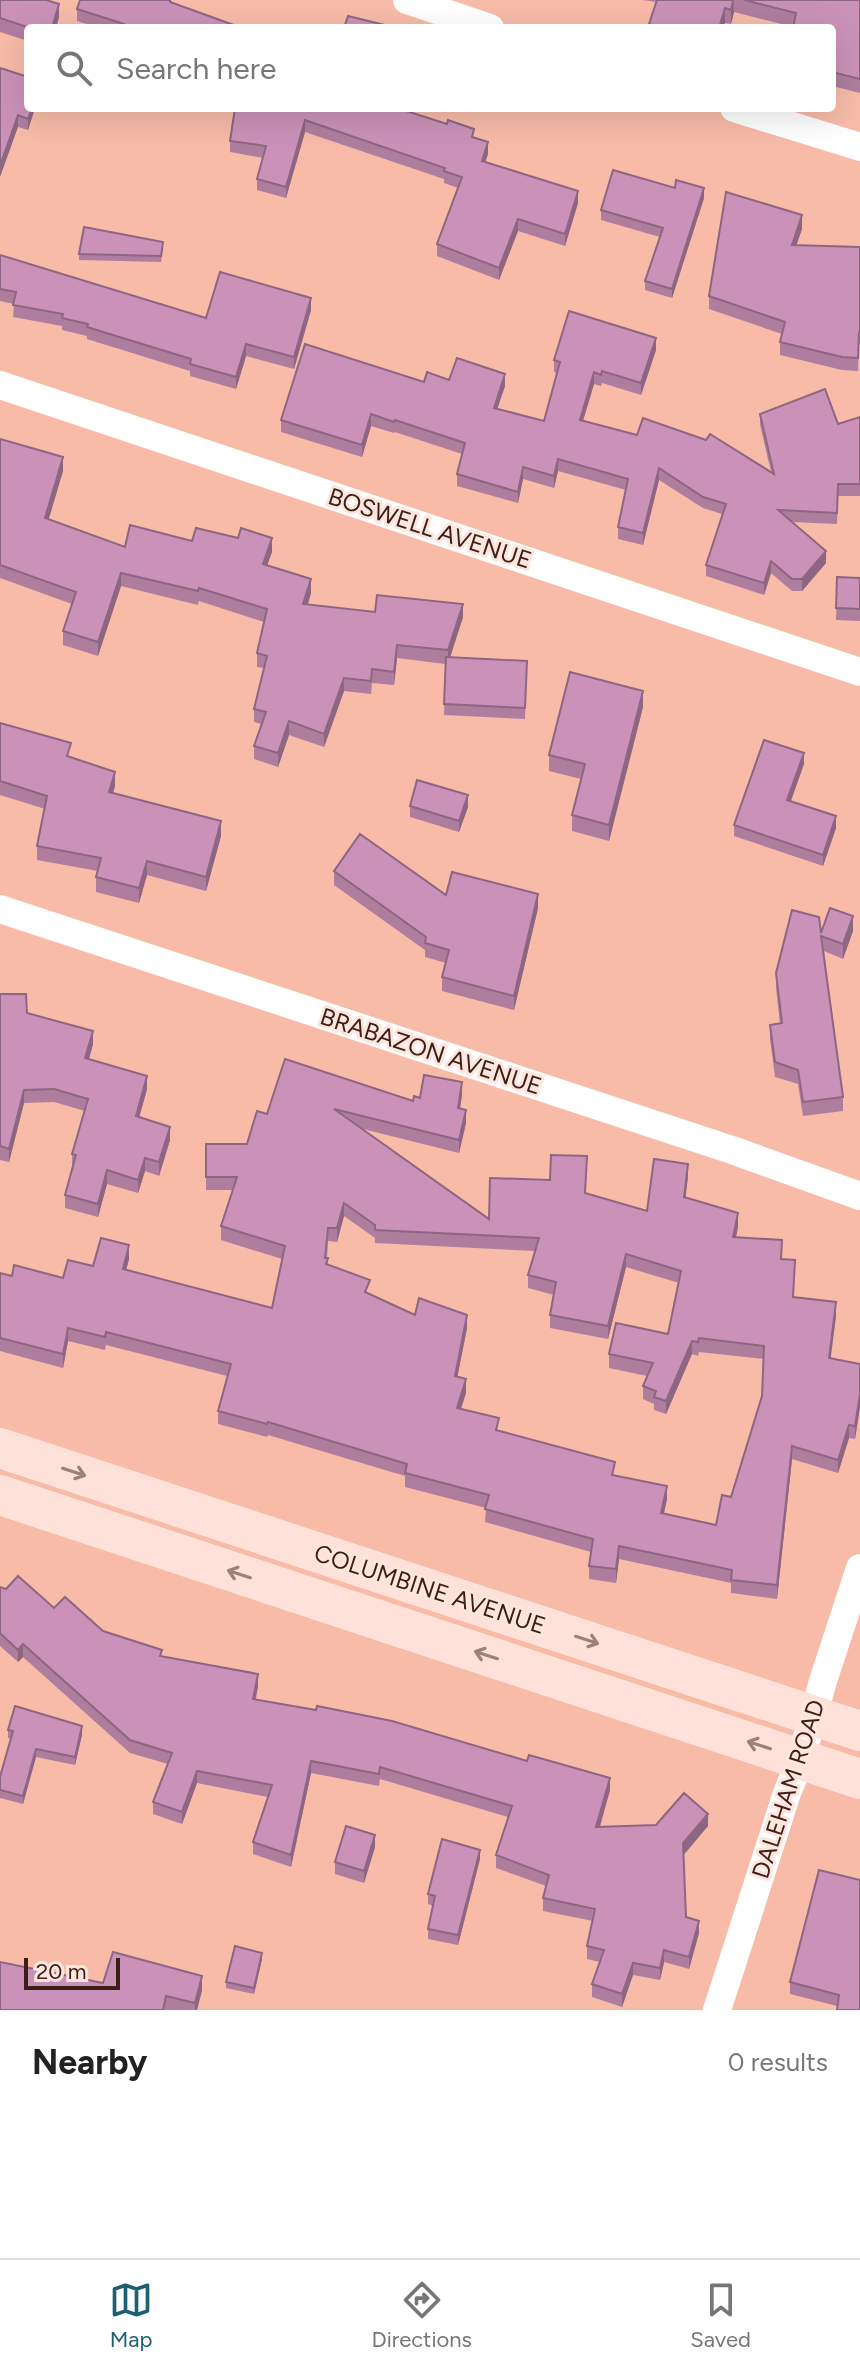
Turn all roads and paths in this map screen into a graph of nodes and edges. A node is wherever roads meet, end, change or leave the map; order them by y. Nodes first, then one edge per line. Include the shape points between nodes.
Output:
1 (407, 0) edge
2 (478, 24) edge
3 (747, 112) edge
4 (860, 147) edge
5 (0, 385) edge
6 (860, 672) edge
7 (0, 909) edge
8 (860, 1196) edge
9 (0, 1448) edge
10 (0, 1495) edge
11 (195, 1511) junction
12 (179, 1554) junction
13 (860, 1568) edge
14 (813, 1716) junction
15 (860, 1731) edge
16 (801, 1759) junction
17 (860, 1779) edge
18 (717, 2010) edge

1 - 2 street
3 - 4 street
5 - 6 street, BOSWELL AVENUE
7 - 8 street, BRABAZON AVENUE
9 -> 11 main road, COLUMBINE AVENUE
10 - 12 main road, COLUMBINE AVENUE
11 - 12 main road
11 -> 14 main road, COLUMBINE AVENUE
16 -> 12 main road, COLUMBINE AVENUE
13 - 14 street, DALEHAM ROAD
14 - 15 main road, COLUMBINE AVENUE
14 - 16 street, DALEHAM ROAD
16 - 17 main road, COLUMBINE AVENUE
16 - 18 street, DALEHAM ROAD

